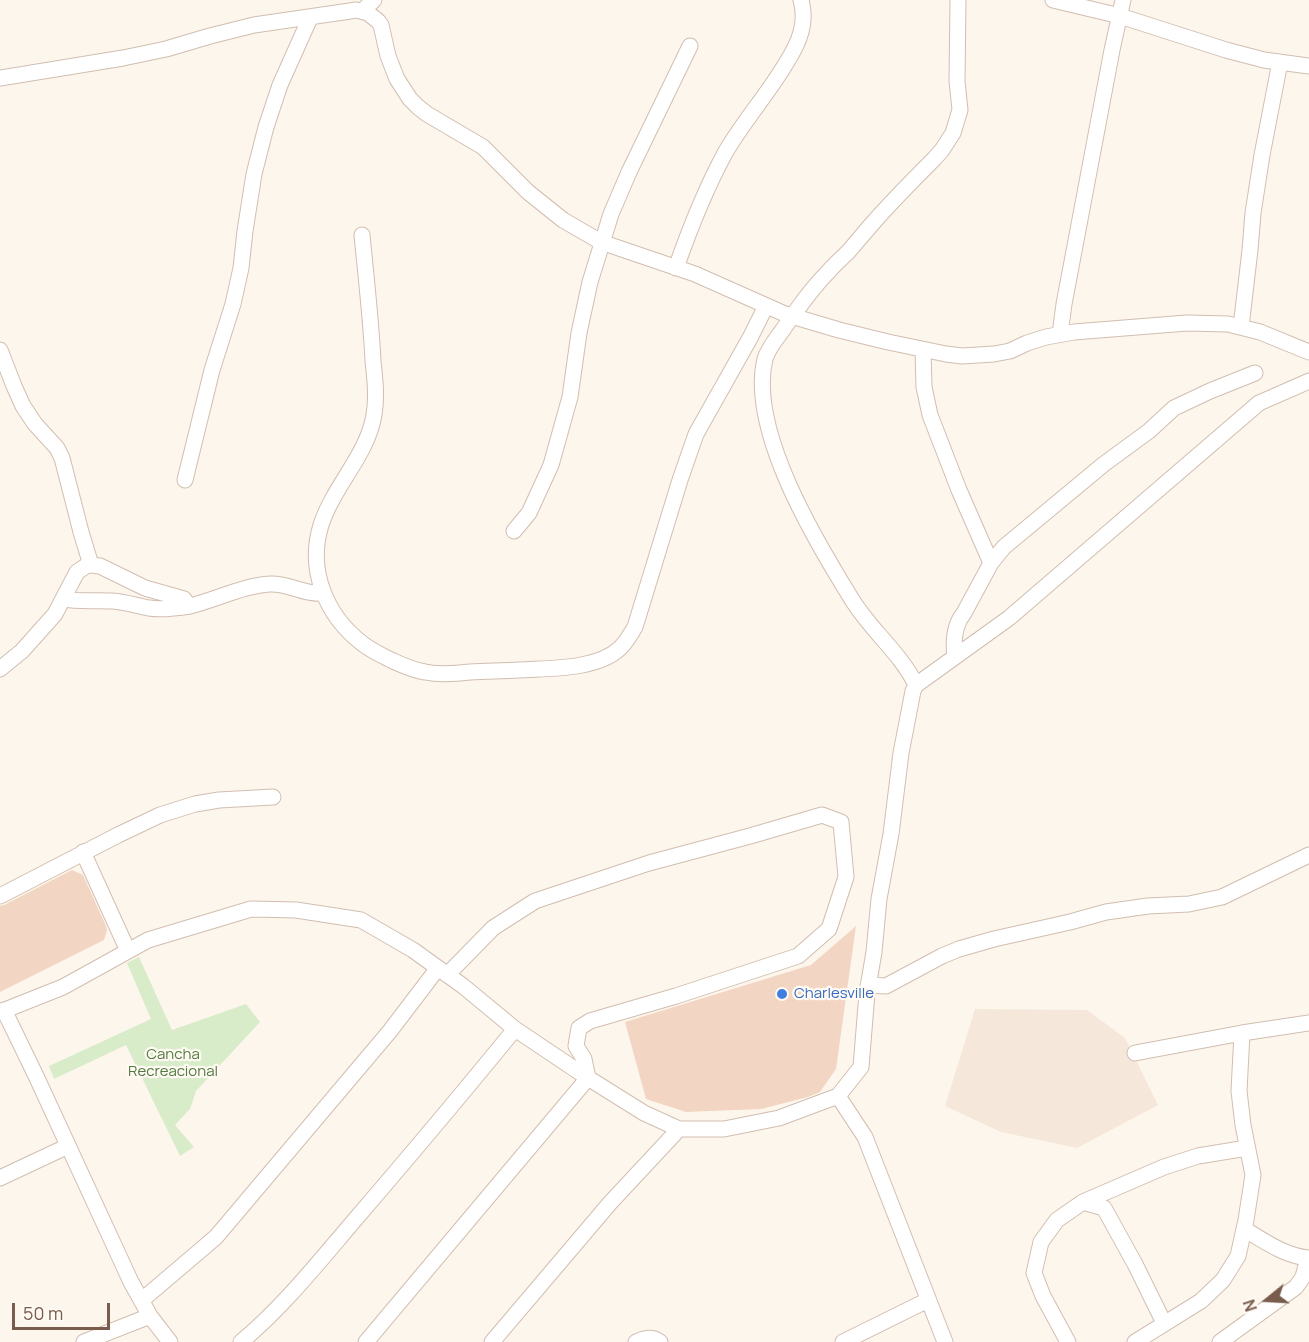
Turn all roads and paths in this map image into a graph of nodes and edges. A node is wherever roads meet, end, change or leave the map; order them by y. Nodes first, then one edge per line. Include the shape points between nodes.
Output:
1 (374, 0) edge
2 (801, 0) edge
3 (957, 0) edge
4 (1053, 0) edge
5 (1123, 0) edge
6 (361, 5) edge
7 (1120, 16) junction
8 (310, 18) junction
9 (690, 46) dead end
10 (1280, 62) junction
11 (1309, 66) edge
12 (0, 78) edge
13 (362, 235) dead end
14 (601, 242) junction
15 (676, 268) junction
16 (766, 306) junction
17 (792, 316) junction
18 (1241, 327) junction
19 (1060, 334) junction
20 (0, 350) edge
21 (923, 350) junction
22 (1309, 352) edge
23 (1255, 373) dead end
24 (1309, 381) edge
25 (185, 480) dead end
26 (514, 531) dead end
27 (991, 563) junction
28 (90, 565) junction
29 (323, 593) junction
30 (63, 599) junction
31 (189, 606) junction
32 (956, 657) junction
33 (0, 669) edge
34 (916, 685) junction
35 (273, 797) dead end
36 (84, 852) junction
37 (1309, 855) edge
38 (0, 896) edge
39 (128, 951) junction
40 (443, 971) junction
41 (868, 985) junction
42 (2, 1011) edge
43 (1309, 1023) edge
44 (515, 1029) junction
45 (1242, 1033) junction
46 (1135, 1053) dead end
47 (588, 1078) junction
48 (838, 1096) junction
49 (679, 1129) junction
50 (68, 1146) junction
51 (1247, 1148) junction
52 (0, 1178) edge
53 (1083, 1202) junction
54 (1244, 1229) junction
55 (1309, 1258) edge
56 (142, 1300) junction
57 (928, 1300) junction
58 (150, 1316) junction
59 (1164, 1323) junction
60 (1141, 1341) edge
61 (84, 1342) edge
62 (170, 1342) edge
63 (242, 1342) edge
64 (366, 1342) edge
65 (492, 1342) edge
66 (636, 1342) edge
67 (660, 1342) edge
68 (843, 1342) edge
69 (945, 1342) edge
70 (1068, 1342) edge
71 (1220, 1342) edge

1 - 6 street
2 - 15 street via 804,11 797,45 722,159 698,208
3 - 17 street via 960,110 953,133
4 - 7 street
5 - 7 street
6 - 8 street
6 - 14 street via 381,25 392,68 418,107 483,147 546,207
7 - 10 street via 1226,50
7 - 19 street
8 - 12 street via 254,25 123,58
8 - 25 street via 266,128 254,174 233,304
9 - 14 street via 628,172
10 - 11 street
10 - 18 street via 1252,213
13 - 29 street via 375,406 368,438 321,525 316,562
14 - 15 street
14 - 26 street via 579,333 570,397 551,465 529,513
15 - 16 street
16 - 17 street
16 - 29 street via 696,434 635,627 614,653 593,663 557,668 426,673 364,645 342,624
17 - 21 street
17 - 34 street via 765,357 764,366 764,402 778,457 849,596 899,657
18 - 19 street via 1186,323
18 - 22 street
19 - 21 street via 1010,351 979,356
20 - 28 street via 23,406 62,458
21 - 27 street via 930,415
23 - 27 street via 1174,408 1019,533
24 - 32 street via 1259,404 1009,618
27 - 32 street via 959,619
28 - 30 street via 77,572
28 - 31 street via 184,599
29 - 31 street via 268,584
30 - 31 street via 125,602 157,609
30 - 33 street via 35,638
32 - 34 street
34 - 41 street via 901,753
35 - 36 street via 195,804
36 - 38 street
36 - 39 street
37 - 41 street via 1222,897 1106,912 994,939 942,956 886,986
39 - 40 street via 148,940 251,909 296,910 361,920
39 - 42 street via 63,987
40 - 44 street
40 - 47 street via 493,928 535,901 649,863 822,814 841,822 846,877 829,929 798,956 590,1021 579,1028 576,1046
40 - 56 street via 216,1237
41 - 48 street via 861,1067
42 - 50 street
43 - 45 street
44 - 47 street
44 - 63 street via 329,1250
45 - 46 street
45 - 51 street via 1239,1091
47 - 49 street via 644,1113
47 - 64 street
48 - 49 street via 779,1118 724,1129
48 - 57 street via 865,1137
49 - 65 street via 610,1203
50 - 52 street
50 - 56 street
51 - 53 street via 1198,1156 1164,1167
51 - 54 street via 1253,1175
53 - 59 street via 1104,1208
53 - 70 street via 1057,1220 1041,1242 1034,1273
54 - 55 street via 1297,1257
54 - 59 street via 1238,1256 1223,1280 1201,1301
55 - 71 street via 1296,1287
56 - 58 street
57 - 68 street
57 - 69 street
58 - 61 street
58 - 62 street
59 - 60 street
66 - 67 street via 649,1338

